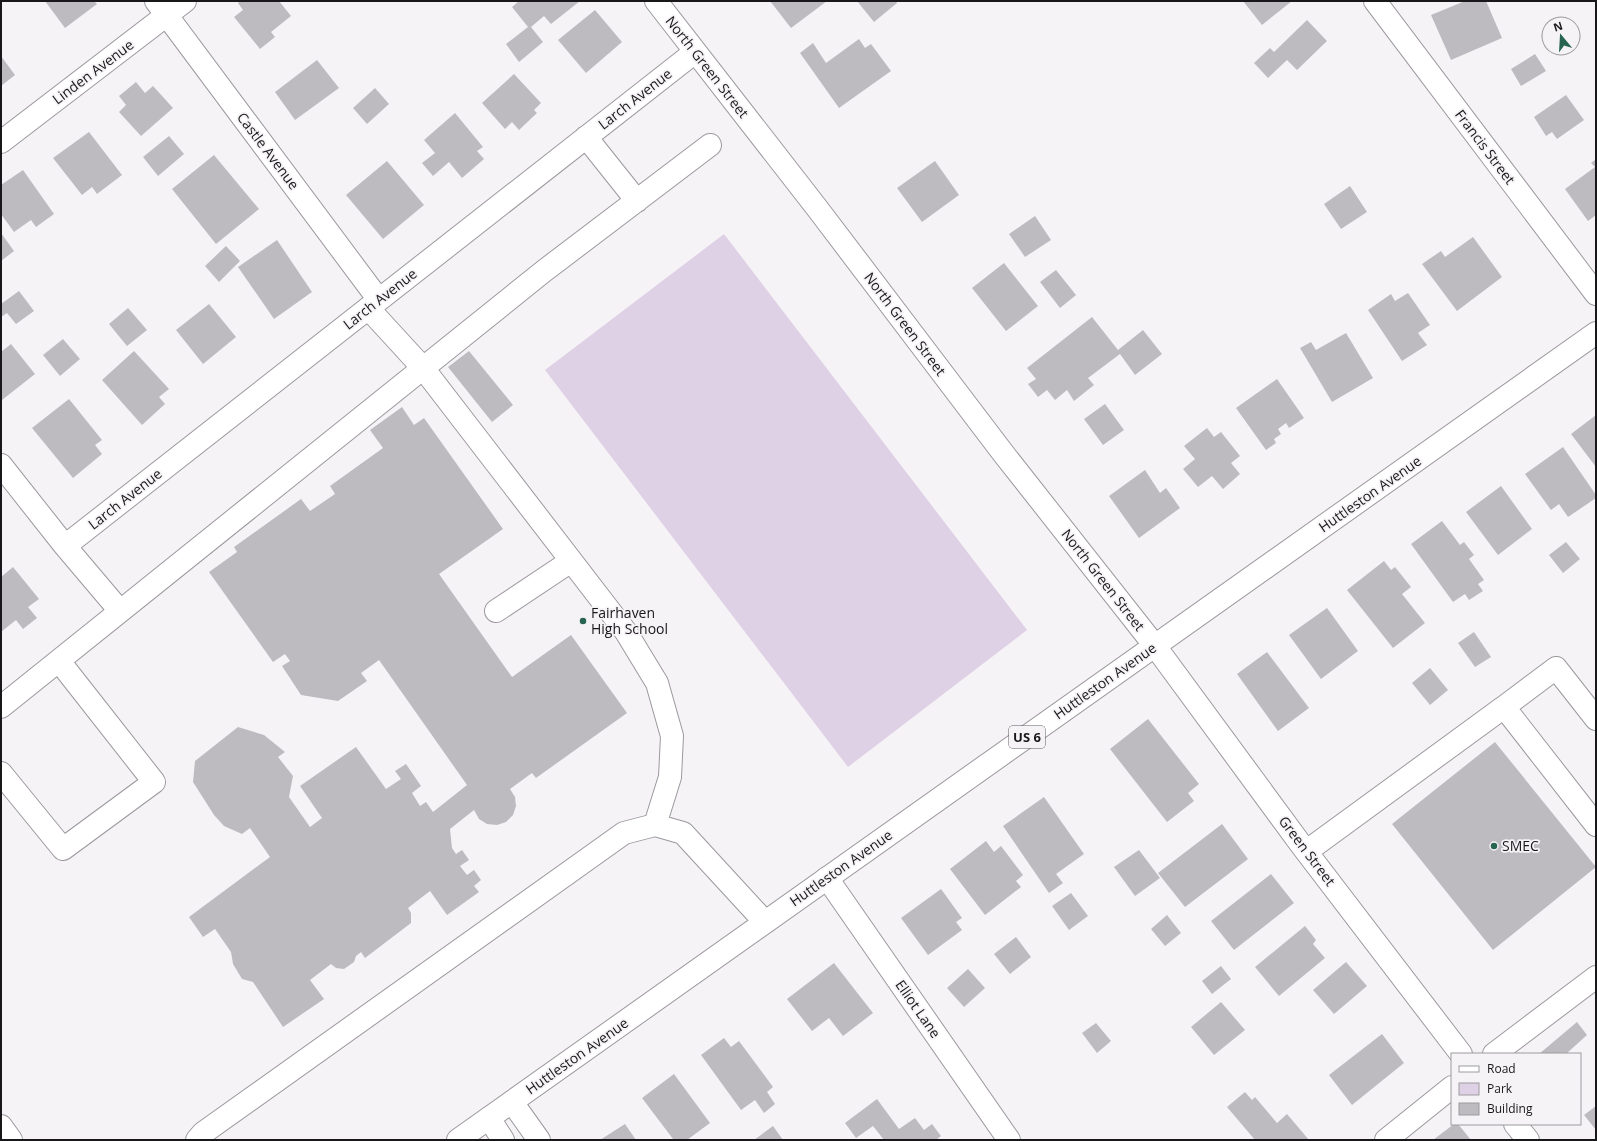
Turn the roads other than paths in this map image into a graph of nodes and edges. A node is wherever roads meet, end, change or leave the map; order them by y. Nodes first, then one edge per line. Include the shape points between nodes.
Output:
1 (185, 1) edge
2 (656, 1) edge
3 (1374, 1) edge
4 (162, 8) edge
5 (695, 52) junction
6 (586, 137) junction
7 (1, 142) edge
8 (710, 145) dead end
9 (637, 201) junction
10 (1596, 294) edge
11 (373, 304) junction
12 (1596, 333) edge
13 (423, 368) junction
14 (1, 464) edge
15 (65, 546) junction
16 (571, 561) junction
17 (120, 611) junction
18 (496, 611) dead end
19 (1155, 646) junction
20 (59, 661) junction
21 (1504, 706) junction
22 (1, 707) edge
23 (1596, 719) edge
24 (1, 773) edge
25 (655, 825) junction
26 (1596, 825) edge
27 (1307, 851) junction
28 (827, 878) junction
29 (765, 922) junction
30 (1596, 977) edge
31 (1460, 1053) edge
32 (1495, 1053) edge
33 (1451, 1088) edge
34 (512, 1102) junction
35 (489, 1118) junction
36 (1517, 1125) edge
37 (1, 1126) edge
38 (11, 1140) edge
39 (197, 1140) edge
40 (458, 1140) edge
41 (504, 1140) edge
42 (539, 1140) edge
43 (1009, 1140) edge
44 (1386, 1140) edge
45 (1528, 1140) edge

1 - 4 main road, Linden Avenue
2 - 5 main road, North Green Street
3 - 10 main road, Francis Street
4 - 7 main road, Linden Avenue
4 - 11 main road, Castle Avenue
5 - 6 main road, Larch Avenue
5 - 19 main road, North Green Street via 1003,453
6 - 9 main road
6 - 11 main road, Larch Avenue
8 - 9 main road
9 - 13 main road via 544,271
11 - 13 main road, Castle Avenue
11 - 15 main road, Larch Avenue
12 - 19 main road, Huttleston Avenue / US 6
13 - 16 main road, Castle Avenue
13 - 17 main road
14 - 15 main road
15 - 17 main road
16 - 18 main road
16 - 25 main road, Castle Avenue via 626,632 657,683 672,736 670,777
17 - 20 main road
19 - 27 main road, Green Street
19 - 28 main road, Huttleston Avenue / US 6
20 - 22 main road
20 - 24 main road via 154,782 63,849
21 - 23 main road via 1556,668
21 - 26 main road
21 - 27 main road
25 - 29 main road via 683,833
25 - 39 main road via 624,834 203,1133
27 - 31 main road, Green Street
28 - 29 main road, Huttleston Avenue / US 6
28 - 43 main road, Elliot Lane
29 - 34 main road, Huttleston Avenue / US 6
30 - 32 main road
33 - 44 main road
34 - 35 main road, Huttleston Avenue / US 6
34 - 42 main road
35 - 40 main road, Huttleston Avenue / US 6
35 - 41 main road
36 - 45 main road
37 - 38 main road

